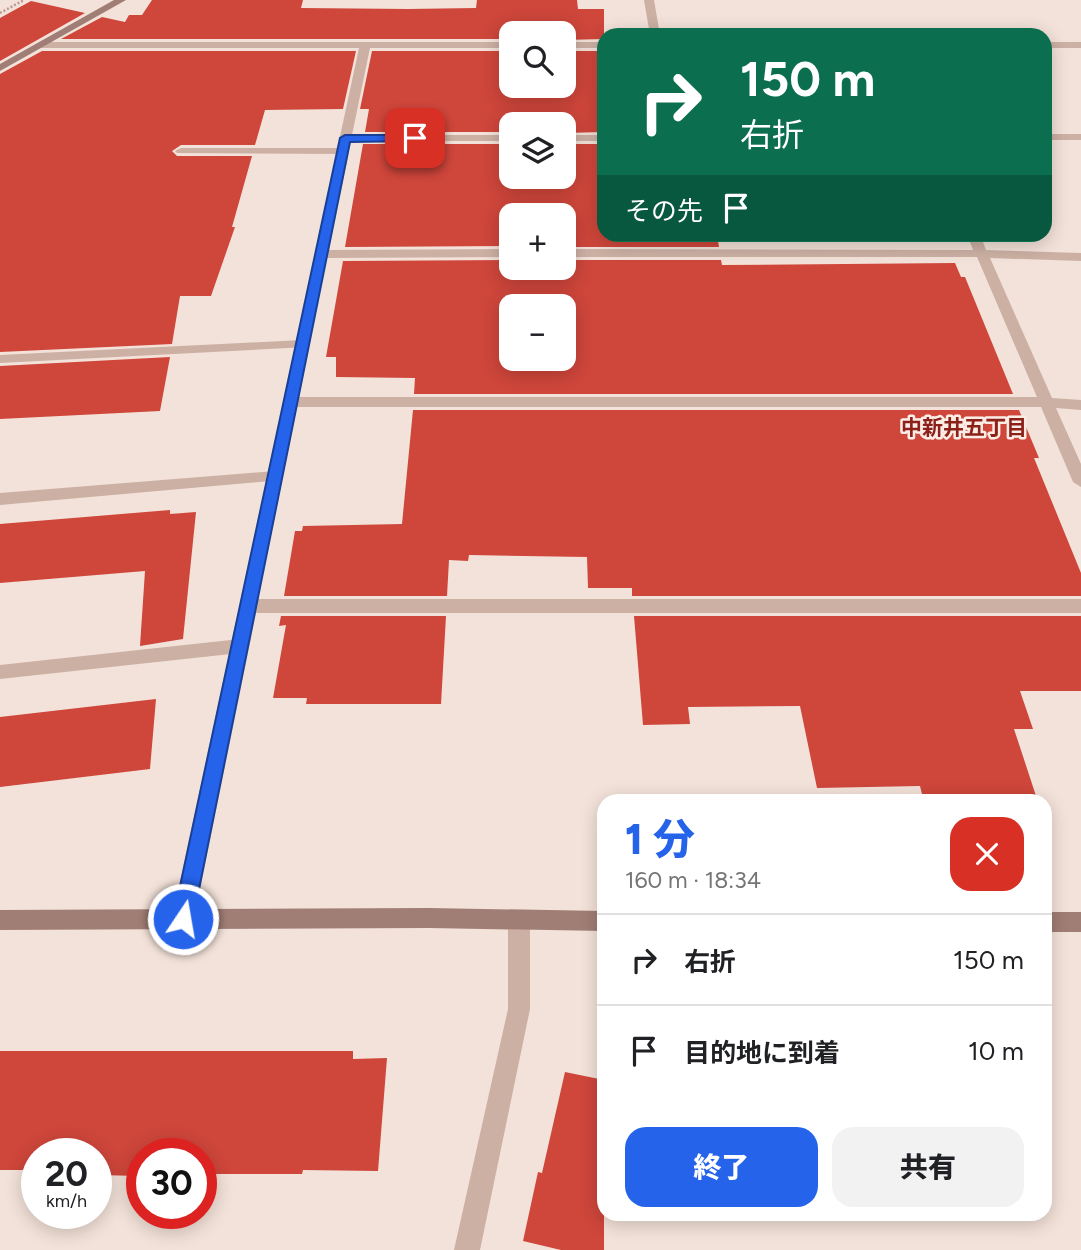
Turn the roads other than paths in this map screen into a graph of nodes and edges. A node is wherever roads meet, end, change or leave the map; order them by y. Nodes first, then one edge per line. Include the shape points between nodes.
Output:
1 (121, 0) edge
2 (649, 0) edge
3 (654, 28) edge
4 (42, 45) junction
5 (499, 45) edge
6 (576, 45) edge
7 (597, 45) edge
8 (1052, 45) edge
9 (1081, 45) edge
10 (365, 46) junction
11 (0, 68) edge
12 (1052, 137) edge
13 (1081, 137) edge
14 (576, 138) edge
15 (597, 138) edge
16 (499, 139) edge
17 (344, 145) junction
18 (181, 151) dead end
19 (977, 242) edge
20 (499, 253) edge
21 (576, 253) edge
22 (321, 254) junction
23 (982, 254) junction
24 (1081, 257) edge
25 (302, 344) junction
26 (0, 359) edge
27 (289, 402) junction
28 (1045, 402) junction
29 (1081, 405) edge
30 (275, 477) junction
31 (1081, 482) edge
32 (0, 499) edge
33 (247, 606) junction
34 (1081, 606) edge
35 (240, 646) junction
36 (0, 672) edge
37 (183, 919) junction
38 (0, 920) edge
39 (519, 921) junction
40 (597, 921) edge
41 (1052, 922) edge
42 (1081, 922) edge
43 (467, 1250) edge

1 - 4 street
2 - 3 street
4 - 10 street
4 - 11 street
5 - 10 street
6 - 7 street
8 - 9 street
10 - 17 street
12 - 13 street
14 - 15 street
16 - 17 street
17 - 18 street
17 - 22 street
19 - 23 street
20 - 22 street
21 - 23 street
22 - 25 street
23 - 24 street
23 - 28 street
25 - 26 street
25 - 27 street
27 - 28 street
27 - 30 street
28 - 29 street
28 - 31 street
30 - 32 street
30 - 33 street
33 - 34 street
33 - 35 street
35 - 36 street
35 - 37 street
37 - 38 street
37 - 39 street
39 - 40 street
39 - 43 street via 519,1009
41 - 42 street

